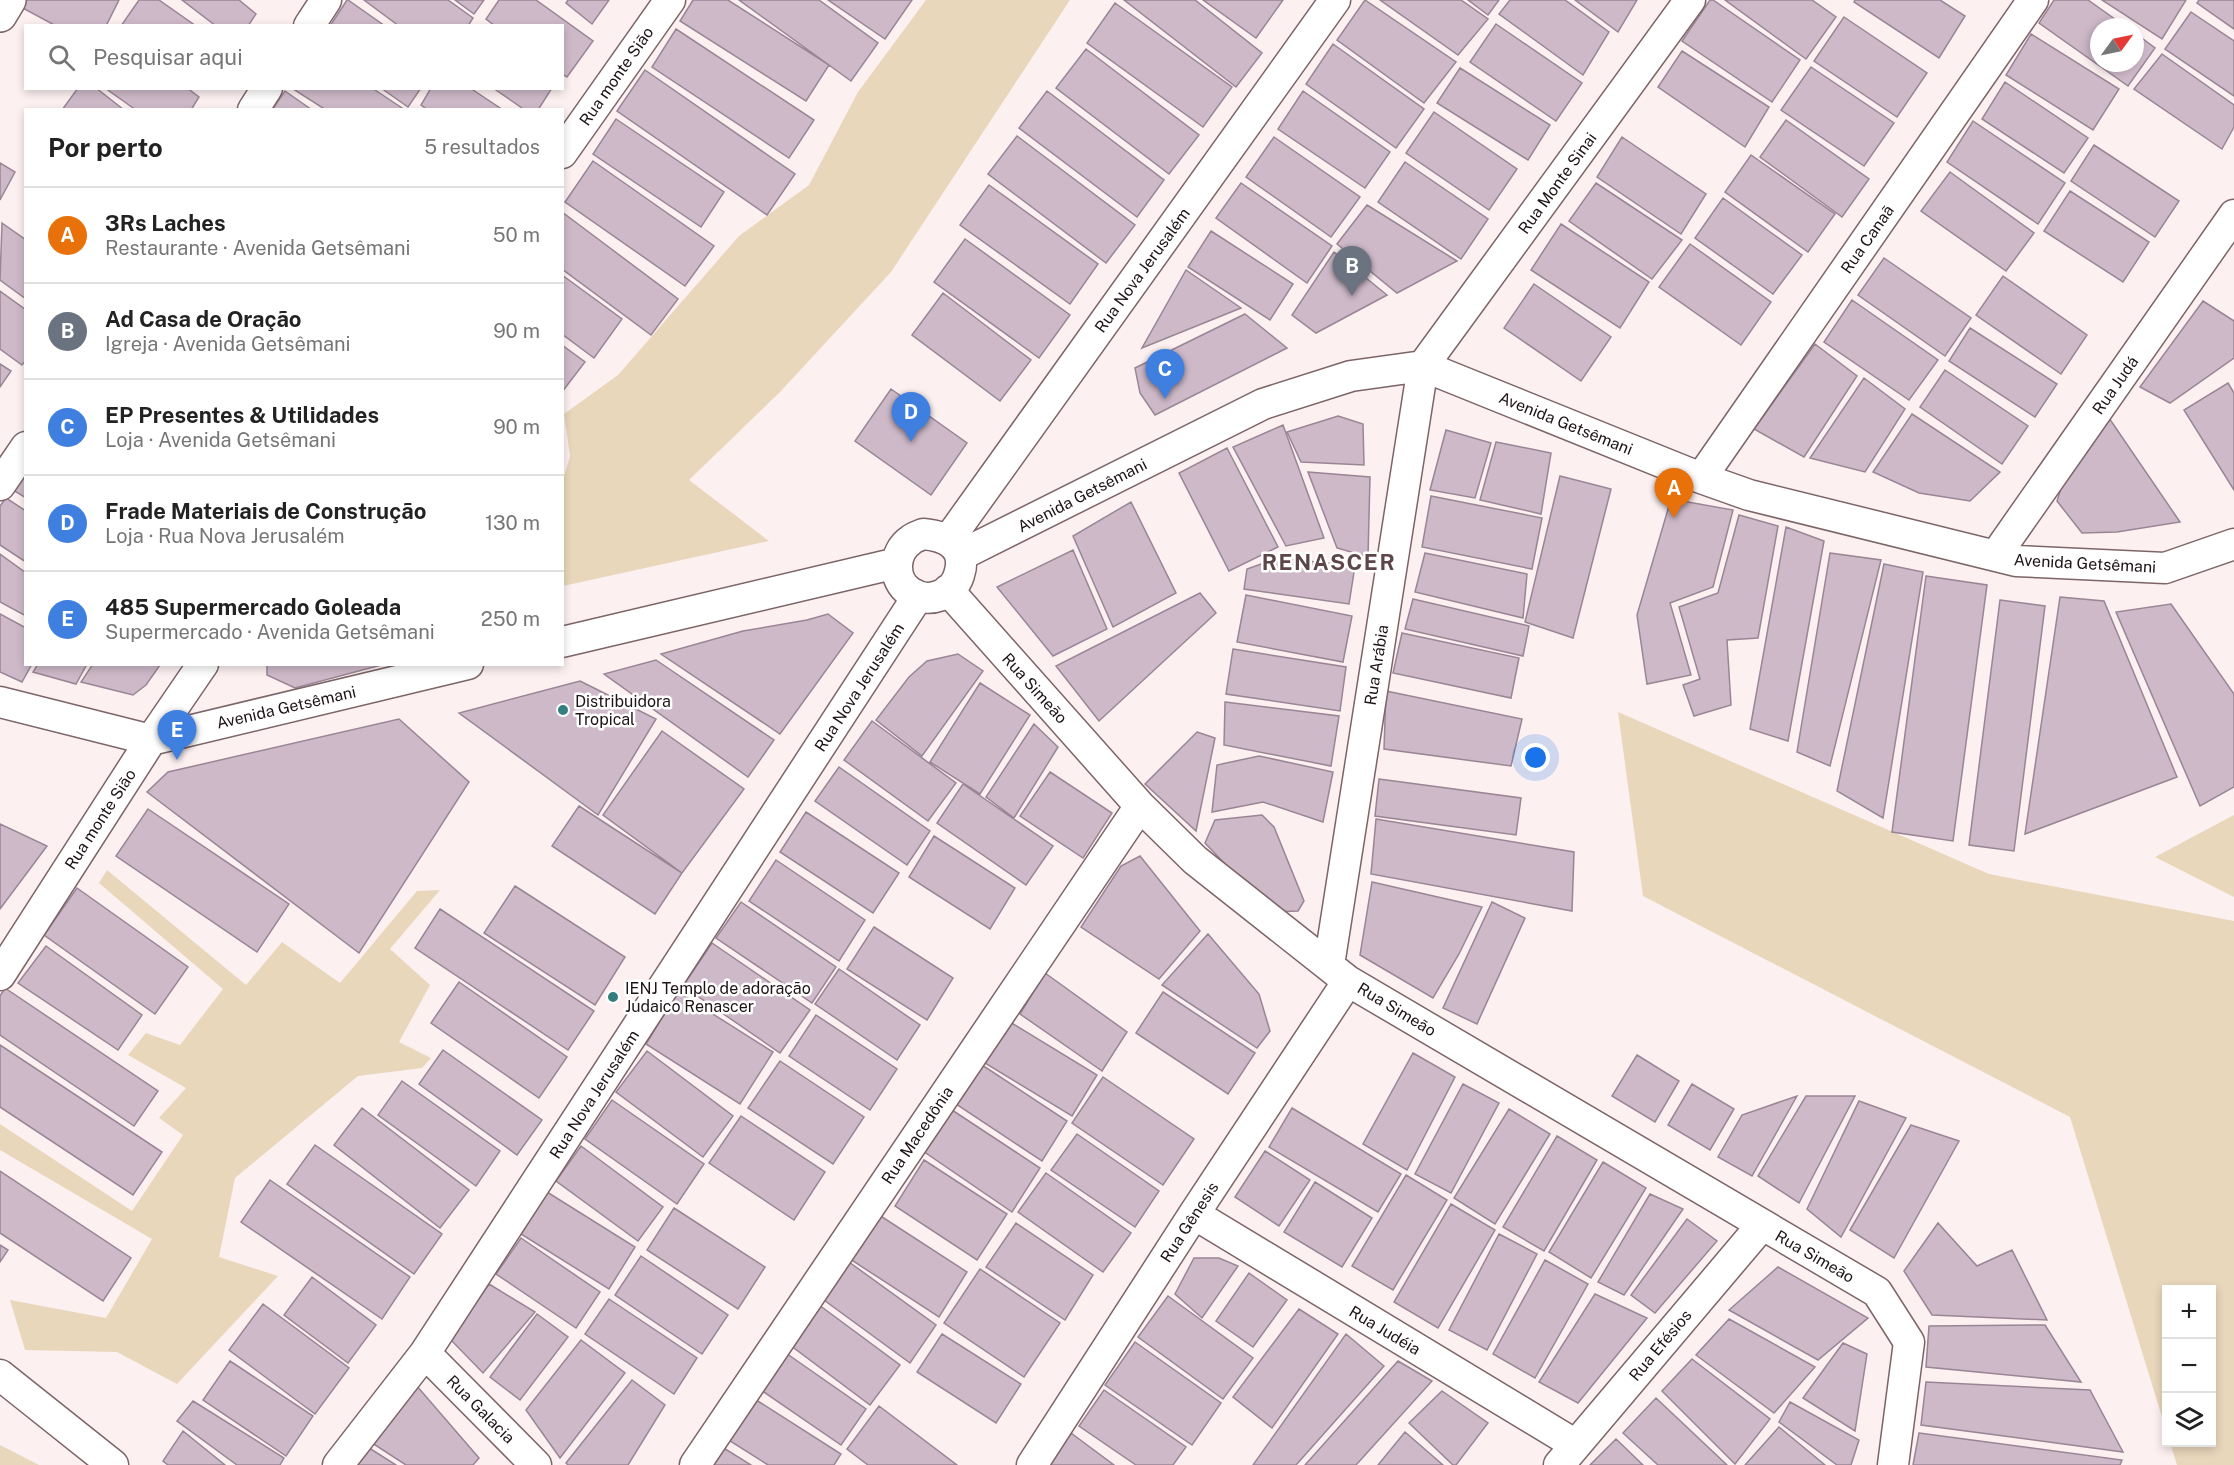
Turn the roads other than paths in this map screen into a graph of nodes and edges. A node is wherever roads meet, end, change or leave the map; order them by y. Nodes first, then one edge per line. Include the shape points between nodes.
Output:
1 (9, 0) edge
2 (326, 0) edge
3 (670, 0) edge
4 (1335, 0) edge
5 (1690, 0) edge
6 (2033, 0) edge
7 (0, 15) edge
8 (310, 24) edge
9 (266, 90) edge
10 (254, 108) edge
11 (564, 150) edge
12 (2234, 215) edge
13 (1423, 366) junction
14 (24, 450) edge
15 (1701, 478) junction
16 (0, 485) edge
17 (2234, 544) edge
18 (955, 547) junction
19 (1996, 555) junction
20 (897, 563) junction
21 (948, 590) junction
22 (918, 596) junction
23 (564, 642) edge
24 (202, 666) edge
25 (460, 666) edge
26 (0, 702) edge
27 (151, 740) junction
28 (1140, 806) junction
29 (1339, 973) junction
30 (0, 975) edge
31 (1194, 1214) junction
32 (1762, 1225) junction
33 (426, 1353) junction
34 (0, 1375) edge
35 (1567, 1455) edge
36 (113, 1465) edge
37 (338, 1465) edge
38 (536, 1465) edge
39 (694, 1465) edge
40 (1032, 1465) edge
41 (1893, 1465) edge

1 - 7 street
2 - 8 street
3 - 11 street, Rua monte Sião
4 - 18 street, Rua Nova Jerusalém
5 - 13 street, Rua Monte Sinai
6 - 15 street, Rua Canaã
9 - 10 street
12 - 19 street, Rua Judá
13 - 15 street, Avenida Getsêmani
13 - 18 street, Avenida Getsêmani via 1351,376 1263,404
13 - 29 street, Rua Arábia
14 - 16 street
15 - 19 street, Avenida Getsêmani via 1749,495
17 - 19 street, Avenida Getsêmani via 2165,568 2016,561
18 - 20 street via 936,535 924,534 902,547
18 - 21 street via 960,573
20 - 22 street via 901,583
20 - 23 street
21 - 22 street via 934,598
21 - 28 street, Rua Simeão
22 - 33 street, Rua Nova Jerusalém
24 - 27 street, Rua monte Sião
25 - 27 street, Avenida Getsêmani
26 - 27 street, Avenida Getsêmani
27 - 30 street, Rua monte Sião
28 - 29 street, Rua Simeão via 1195,860
28 - 39 street, Rua Macedônia
29 - 31 street, Rua Gênesis
29 - 32 street, Rua Simeão
31 - 35 street, Rua Judéia
31 - 40 street, Rua Gênesis
32 - 35 street, Rua Efésios
32 - 41 street, Rua Simeão via 1877,1292 1909,1342
33 - 37 street, Rua Nova Jerusalém
33 - 38 street, Rua Galacia
34 - 36 street

